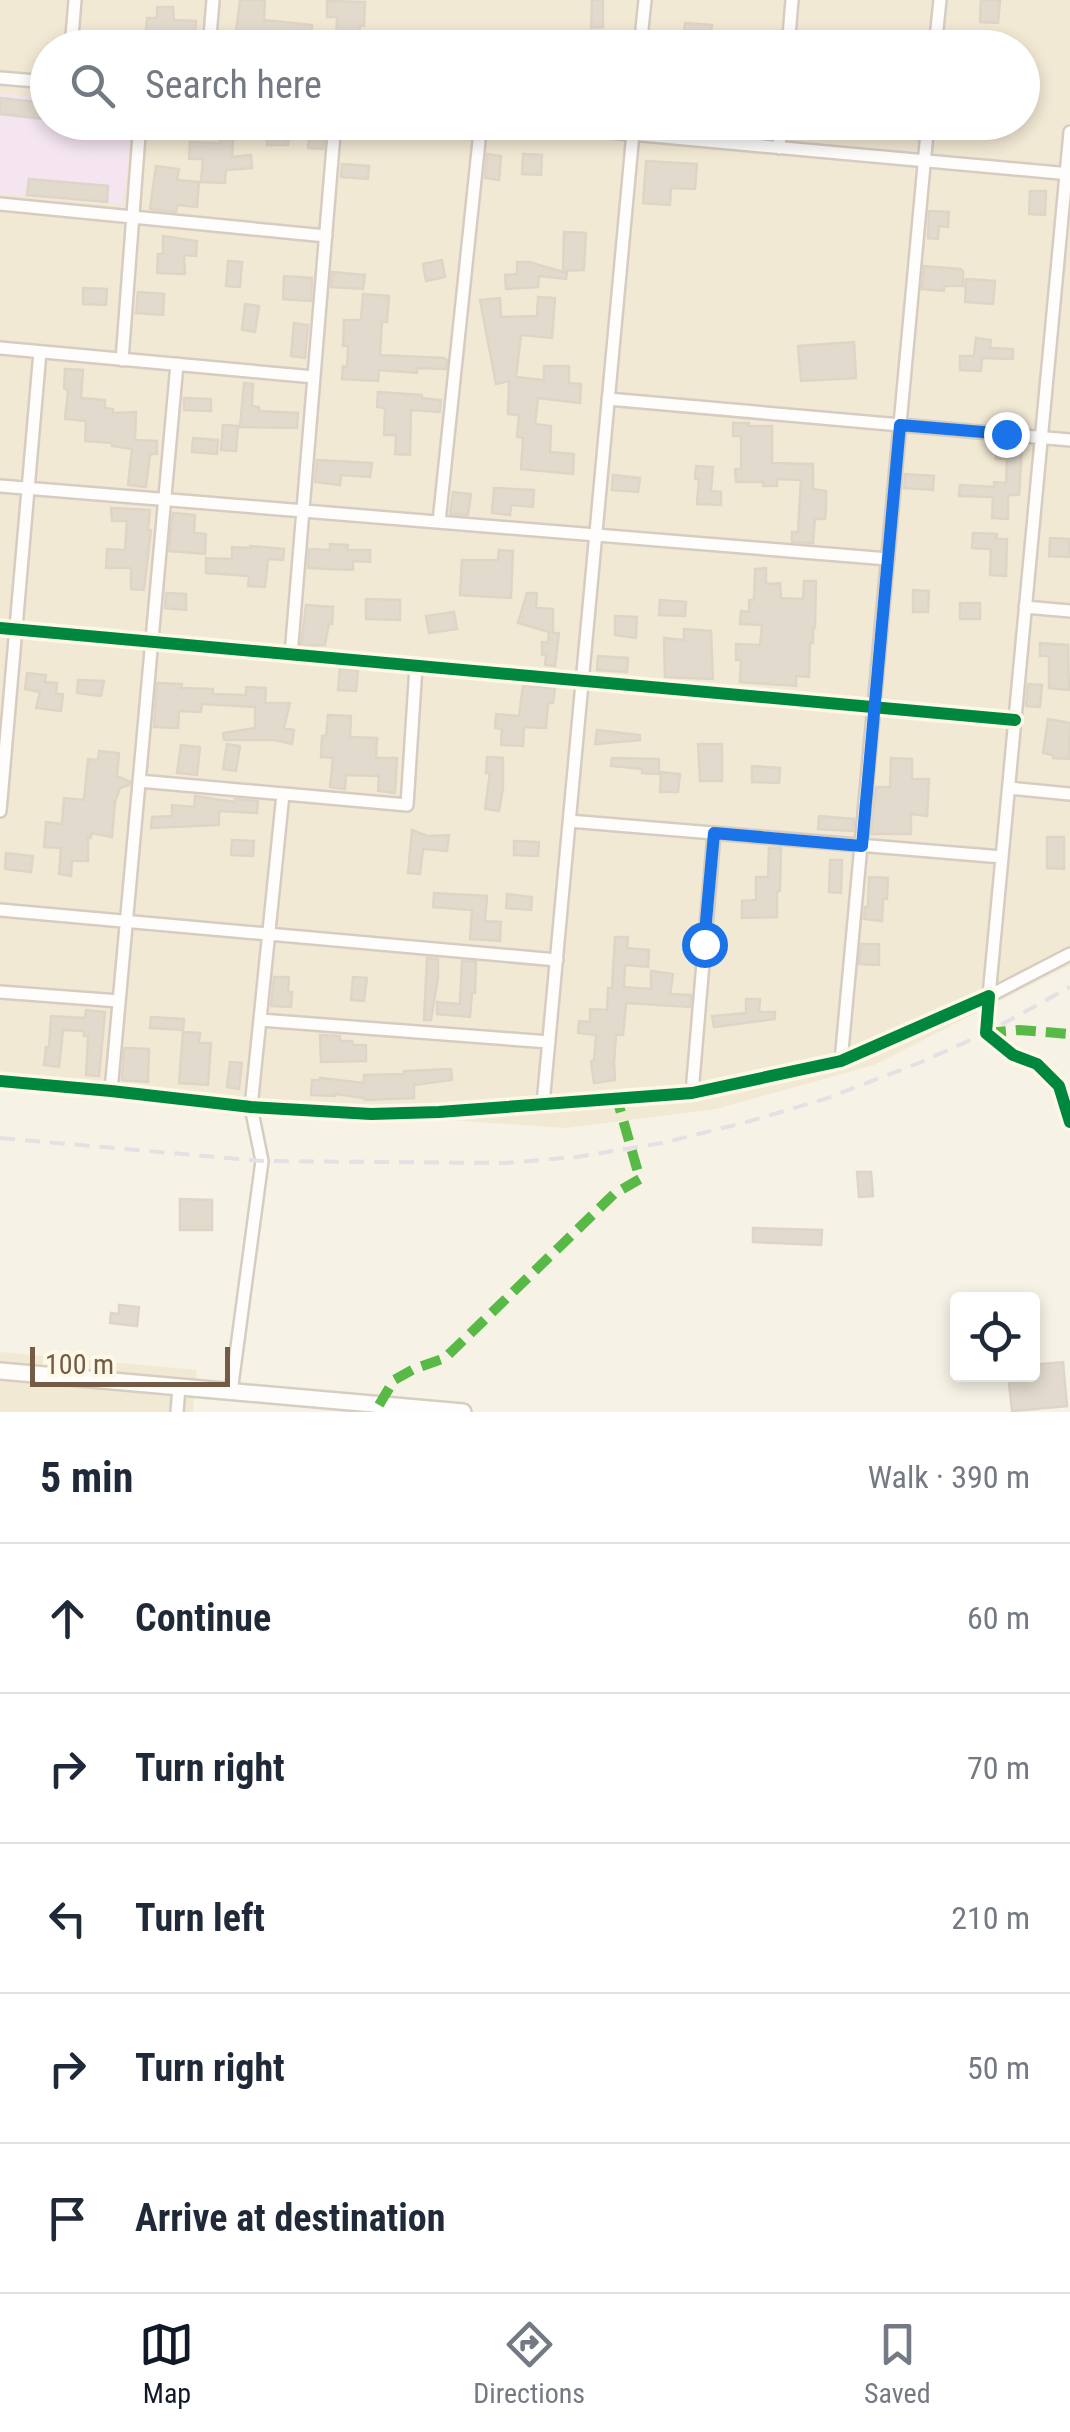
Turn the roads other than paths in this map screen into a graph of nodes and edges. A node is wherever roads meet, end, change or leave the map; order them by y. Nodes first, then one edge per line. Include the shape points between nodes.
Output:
1 (75, 0) edge
2 (213, 0) edge
3 (645, 0) edge
4 (792, 0) edge
5 (940, 0) edge
6 (72, 30) edge
7 (210, 30) edge
8 (642, 30) edge
9 (790, 30) edge
10 (937, 30) edge
11 (0, 78) edge
12 (30, 80) edge
13 (1070, 132) edge
14 (139, 140) edge
15 (334, 140) edge
16 (479, 140) edge
17 (632, 140) edge
18 (721, 140) edge
19 (780, 140) edge
20 (927, 140) edge
21 (779, 148) junction
22 (925, 160) junction
23 (1068, 174) edge
24 (0, 204) edge
25 (133, 217) junction
26 (326, 236) junction
27 (0, 348) edge
28 (40, 352) junction
29 (122, 360) junction
30 (177, 364) junction
31 (314, 377) junction
32 (608, 399) junction
33 (900, 425) junction
34 (1042, 438) junction
35 (1070, 440) edge
36 (0, 486) edge
37 (28, 488) junction
38 (164, 500) junction
39 (302, 511) junction
40 (439, 522) junction
41 (596, 535) junction
42 (888, 559) junction
43 (1026, 606) junction
44 (1070, 611) edge
45 (0, 628) edge
46 (16, 630) junction
47 (152, 642) junction
48 (290, 655) junction
49 (416, 666) junction
50 (582, 681) junction
51 (874, 708) junction
52 (1015, 720) junction
53 (2, 764) edge
54 (139, 781) junction
55 (1008, 788) junction
56 (283, 794) junction
57 (1070, 794) edge
58 (0, 811) edge
59 (569, 821) junction
60 (714, 833) junction
61 (862, 846) junction
62 (1002, 856) junction
63 (0, 910) edge
64 (127, 921) junction
65 (269, 934) junction
66 (1070, 954) edge
67 (556, 960) junction
68 (0, 992) edge
69 (989, 996) junction
70 (120, 1001) junction
71 (260, 1020) junction
72 (549, 1042) junction
73 (842, 1061) junction
74 (0, 1082) edge
75 (112, 1091) junction
76 (692, 1093) junction
77 (543, 1104) junction
78 (252, 1107) junction
79 (1070, 1122) edge
80 (0, 1371) edge
81 (178, 1387) junction
82 (231, 1392) junction
83 (177, 1412) edge
84 (462, 1412) edge

1 - 6 street
2 - 7 street
3 - 8 street
4 - 9 street
5 - 10 street
11 - 12 street
13 - 23 street
14 - 25 street
15 - 26 street
16 - 40 street
17 - 32 street
18 - 21 street
19 - 21 street
20 - 22 street
21 - 22 street
22 - 23 street
22 - 33 street
23 - 34 street
24 - 25 street
25 - 26 street
25 - 29 street
26 - 31 street
27 - 28 street
28 - 29 street
28 - 37 street
29 - 30 street
30 - 31 street
30 - 38 street
31 - 39 street
32 - 33 street
32 - 41 street
33 - 34 street
33 - 42 street
34 - 35 street
34 - 43 street
36 - 37 street
37 - 38 street
37 - 46 street
38 - 39 street
38 - 47 street
39 - 40 street
39 - 48 street
40 - 41 street
41 - 42 street
41 - 50 street
42 - 51 street
43 - 44 street
43 - 52 street
45 - 46 street
46 - 47 street
46 - 53 street
47 - 48 street
47 - 54 street
48 - 49 street
49 - 50 street
49 - 56 street via 407,806
50 - 51 street
50 - 59 street
51 - 52 street
51 - 61 street
52 - 55 street
53 - 58 street
54 - 56 street
54 - 64 street
55 - 57 street
55 - 62 street
56 - 65 street
59 - 60 street
59 - 67 street
60 - 61 street
60 - 76 street
61 - 62 street
61 - 73 street
62 - 69 street
63 - 64 street
64 - 65 street
64 - 70 street
65 - 67 street
65 - 71 street
66 - 69 street
67 - 72 street
68 - 70 street
69 - 73 street
69 - 79 street via 986,1032 1059,1086
70 - 75 street
71 - 72 street
71 - 78 street
72 - 77 street
73 - 76 street
74 - 75 street
75 - 78 street
76 - 77 street
77 - 78 street via 370,1114
78 - 82 street via 262,1162
80 - 81 main road
81 - 82 main road
81 - 83 street
82 - 84 main road

